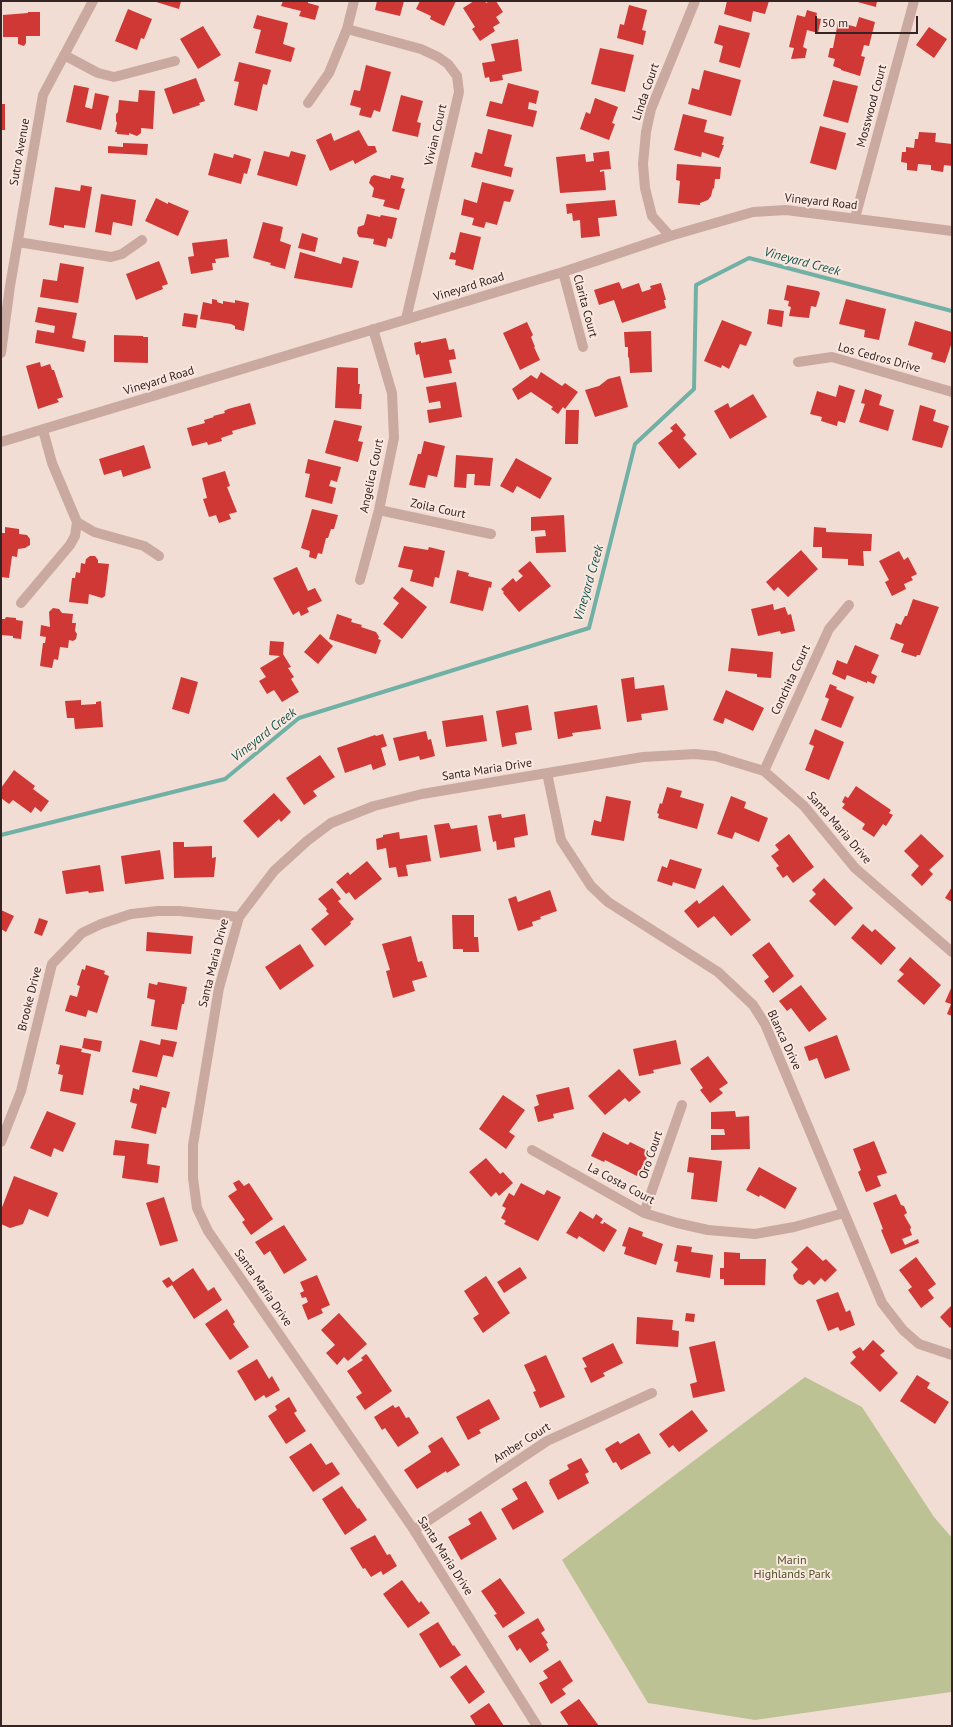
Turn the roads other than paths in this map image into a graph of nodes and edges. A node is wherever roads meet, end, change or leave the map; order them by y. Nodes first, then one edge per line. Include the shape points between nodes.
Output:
1 (93, 1) edge
2 (354, 1) edge
3 (695, 1) edge
4 (914, 1) edge
5 (347, 29) junction
6 (64, 55) junction
7 (175, 61) dead end
8 (308, 103) dead end
9 (855, 218) junction
10 (952, 230) edge
11 (670, 236) junction
12 (142, 240) dead end
13 (18, 242) junction
14 (563, 272) junction
15 (6, 286) edge
16 (406, 319) junction
17 (373, 329) junction
18 (583, 347) dead end
19 (1, 353) edge
20 (798, 362) dead end
21 (952, 392) edge
22 (43, 430) junction
23 (1, 442) edge
24 (379, 510) junction
25 (77, 522) junction
26 (490, 534) dead end
27 (159, 556) dead end
28 (360, 580) dead end
29 (21, 603) dead end
30 (849, 606) dead end
31 (764, 771) junction
32 (547, 773) junction
33 (239, 917) junction
34 (952, 952) edge
35 (682, 1105) dead end
36 (1, 1142) edge
37 (532, 1150) dead end
38 (644, 1213) junction
39 (844, 1214) junction
40 (952, 1355) edge
41 (652, 1393) dead end
42 (414, 1530) junction
43 (537, 1726) edge

1 - 6 street, Sutro Avenue
2 - 5 street
3 - 11 street, Linda Court via 651,109 646,132 643,164 647,195 652,216
4 - 9 street, Mosswood Court
5 - 8 street via 329,74
5 - 16 street, Vivian Court via 438,56 457,76 459,92
6 - 7 street via 98,73 114,77
6 - 13 street, Sutro Avenue via 43,94
9 - 10 street, Vineyard Road
9 - 11 street, Vineyard Road via 786,210 753,212
11 - 14 street, Vineyard Road
12 - 13 street via 122,254 111,257
13 - 15 street, Sutro Avenue
14 - 16 street, Vineyard Road
14 - 18 street, Clarita Court
15 - 19 street, Sutro Avenue
16 - 17 street, Vineyard Road
17 - 22 street, Vineyard Road
17 - 24 street, Angelica Court via 392,393 394,431
20 - 21 street, Los Cedros Drive via 832,357
22 - 23 street, Vineyard Road
22 - 25 street via 52,463
24 - 26 street, Zoila Court
24 - 28 street, Angelica Court
25 - 27 street via 94,532 144,546
25 - 29 street via 70,546
30 - 31 street, Conchita Court via 829,629
31 - 32 street, Santa Maria Drive via 722,758 695,754 643,757
31 - 34 street, Santa Maria Drive via 804,806 855,868
32 - 33 street, Santa Maria Drive via 395,799 345,817 320,831 274,871
32 - 39 street, Blanca Drive via 561,840 591,886 608,902 718,972 753,1005 765,1024
33 - 36 street, Brooke Drive via 158,911 131,914 82,933 52,964 22,1091
33 - 42 street, Santa Maria Drive via 219,988 193,1145 193,1178 197,1208 208,1231
35 - 38 street, Oro Court
37 - 38 street, La Costa Court
38 - 39 street, La Costa Court via 708,1230 755,1234
39 - 40 street, Blanca Drive via 882,1303 890,1314 919,1344
41 - 42 street, Amber Court via 547,1441
42 - 43 street, Santa Maria Drive

